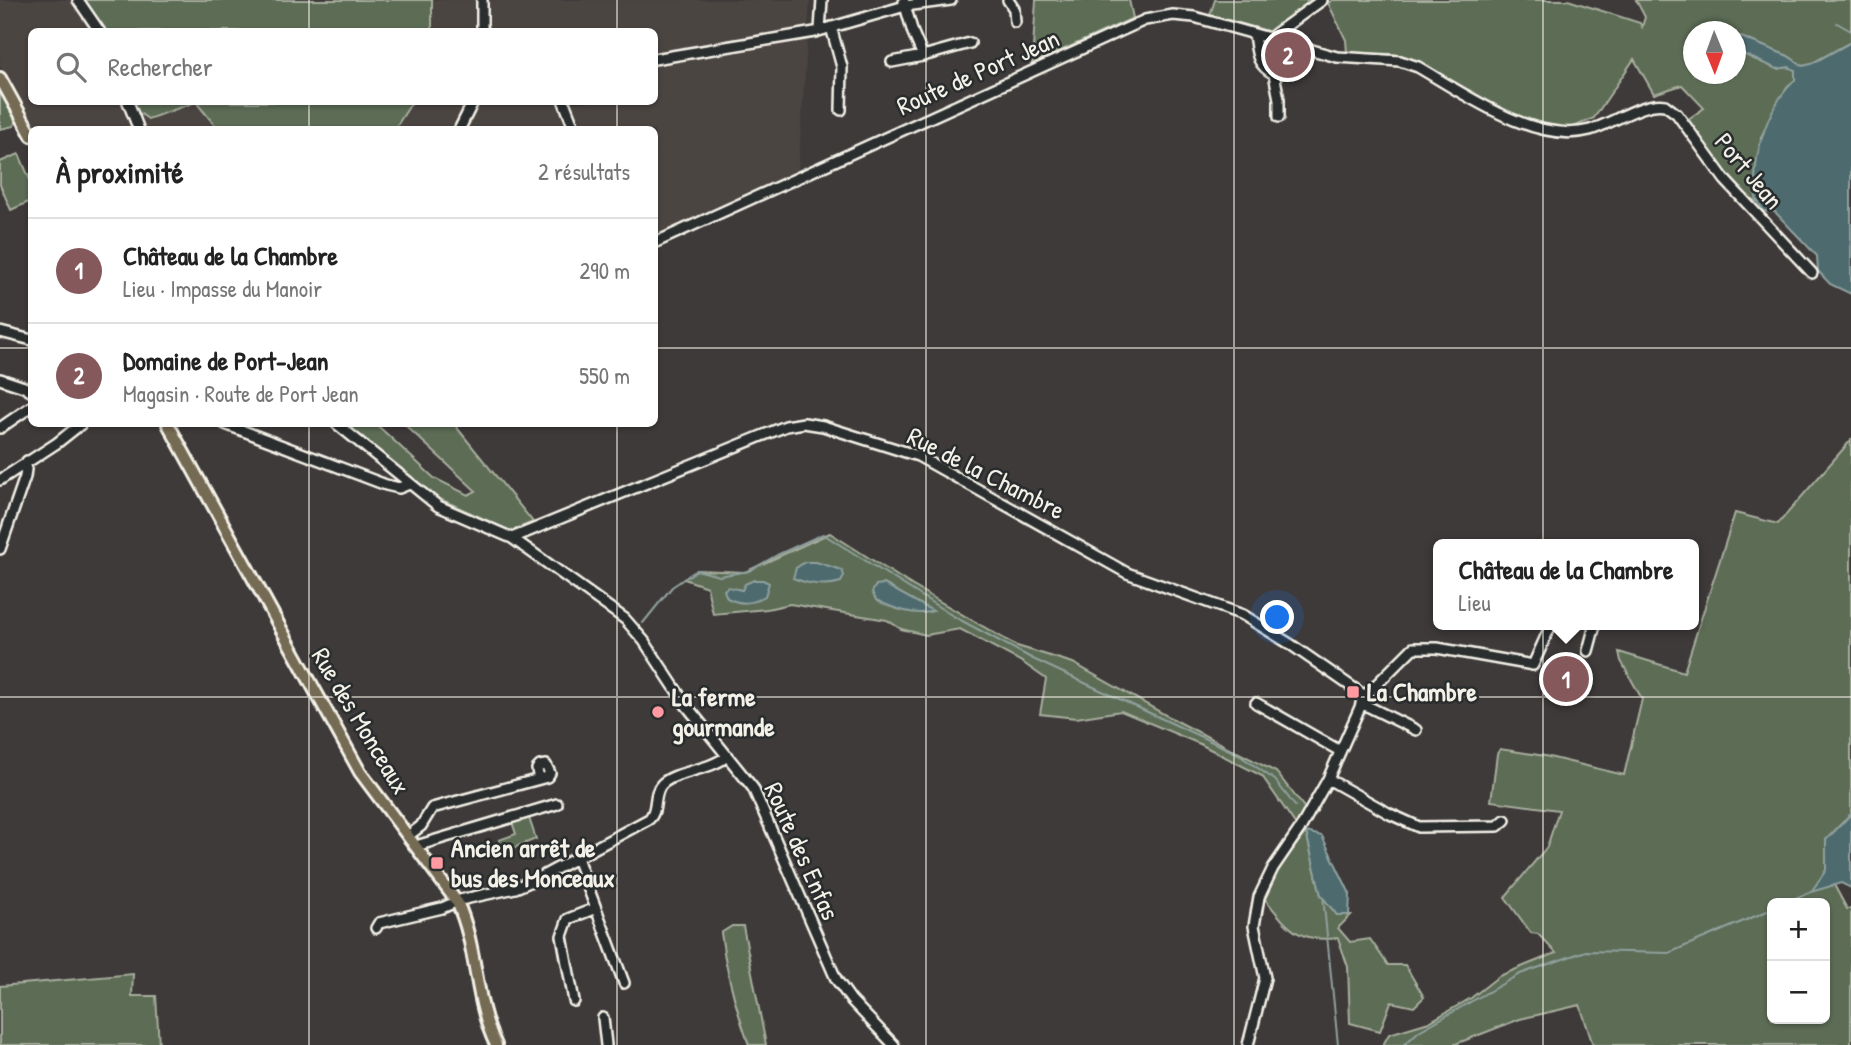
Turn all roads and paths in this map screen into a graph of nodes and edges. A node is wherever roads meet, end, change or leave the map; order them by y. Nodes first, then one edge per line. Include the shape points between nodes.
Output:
1 (78, 0) edge
2 (482, 0) edge
3 (822, 0) edge
4 (951, 0) edge
5 (1008, 0) edge
6 (1322, 0) edge
7 (905, 3) edge
8 (1015, 22) dead end
9 (831, 27) junction
10 (97, 28) edge
11 (482, 28) edge
12 (820, 30) junction
13 (1254, 34) junction
14 (1273, 39) junction
15 (970, 43) dead end
16 (923, 56) junction
17 (658, 58) edge
18 (892, 62) dead end
19 (0, 78) edge
20 (129, 105) edge
21 (472, 105) edge
22 (565, 105) edge
23 (1652, 106) joint
24 (841, 110) dead end
25 (1279, 117) dead end
26 (137, 126) edge
27 (461, 126) edge
28 (573, 126) edge
29 (28, 129) edge
30 (658, 241) edge
31 (1812, 273) dead end
32 (3, 331) edge
33 (28, 339) edge
34 (0, 379) edge
35 (28, 390) edge
36 (28, 409) edge
37 (77, 427) edge
38 (170, 427) edge
39 (234, 427) edge
40 (341, 427) edge
41 (0, 428) edge
42 (27, 461) junction
43 (0, 480) edge
44 (409, 484) junction
45 (512, 538) junction
46 (0, 549) edge
47 (1549, 630) edge
48 (1594, 630) edge
49 (1588, 651) dead end
50 (1363, 700) junction
51 (1256, 703) dead end
52 (1416, 730) dead end
53 (1340, 751) junction
54 (727, 756) junction
55 (542, 778) dead end
56 (1328, 779) junction
57 (557, 804) dead end
58 (1506, 820) dead end
59 (408, 836) junction
60 (416, 846) junction
61 (578, 858) junction
62 (457, 902) junction
63 (596, 908) junction
64 (376, 928) dead end
65 (624, 982) dead end
66 (574, 1001) dead end
67 (603, 1018) dead end
68 (496, 1045) edge
69 (606, 1045) edge
70 (894, 1045) edge
71 (1248, 1045) edge

1 - 10 street
2 - 11 street
3 - 12 street
4 - 7 street
5 - 8 street
6 - 14 street
7 - 9 street
7 - 16 street
9 - 12 street
9 - 24 street via 842,68
12 - 17 street
13 - 14 street, Route de Port Jean
13 - 25 street via 1262,67 1274,74
13 - 30 street, Route de Port Jean via 1184,15 1145,20
14 - 23 street, Route de Port Jean via 1337,57 1400,61 1517,121 1547,130 1590,130
15 - 16 street
16 - 18 street
19 - 29 main road
20 - 26 street
21 - 27 street
22 - 28 street
23 - 31 street, Port Jean via 1672,108 1725,180
32 - 33 street
34 - 35 street
36 - 41 street
37 - 42 street
38 - 59 main road, Rue des Monceaux via 360,772
39 - 44 street via 387,485 399,488
40 - 44 street
42 - 43 street
42 - 46 street
44 - 45 street via 438,506
45 - 50 street, Rue de la Chambre via 804,422 918,456 1127,573 1243,615 1290,644
45 - 54 street, Route des Enfas via 625,619
47 - 50 street via 1533,665 1413,648
48 - 49 street
50 - 52 street, Rue de la Chambre
50 - 53 street
51 - 53 street
53 - 56 street
54 - 61 street via 665,782 658,790 652,817
54 - 70 street, Route des Enfas via 752,788 836,979
55 - 59 street via 432,808
56 - 58 street via 1419,827 1498,827
56 - 71 street via 1259,897 1254,926 1265,978
57 - 60 street
59 - 60 main road, Rue des Monceaux
60 - 62 main road, Rue des Monceaux
61 - 62 street via 515,888
61 - 63 street
62 - 64 street via 380,923
62 - 68 main road, Rue des Monceaux
63 - 65 street
63 - 66 street via 568,919 562,936
67 - 69 street

